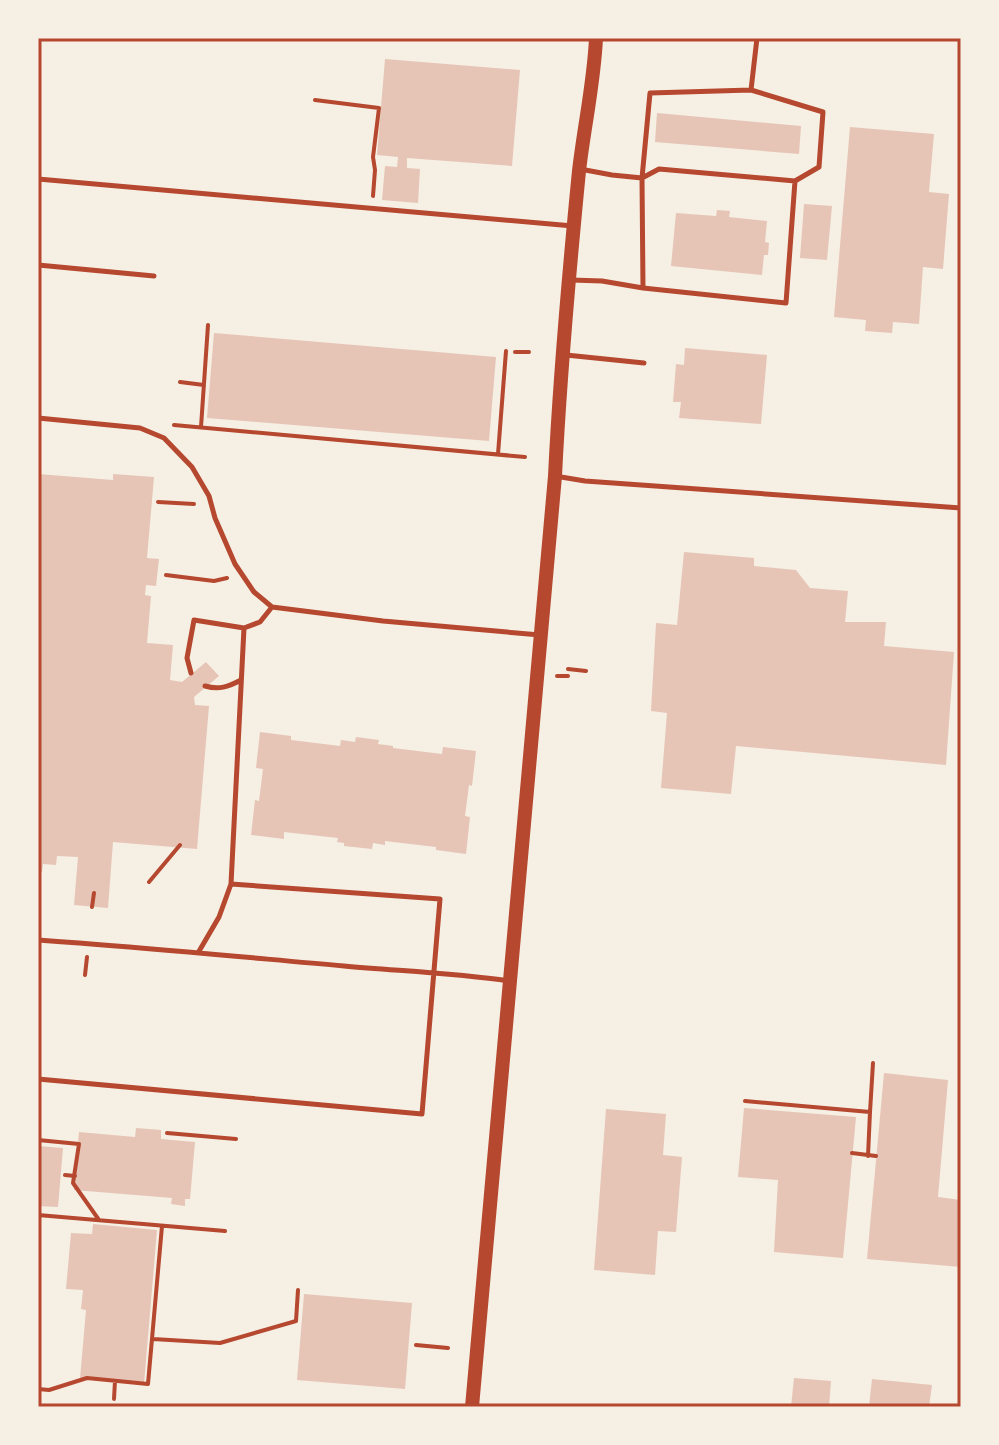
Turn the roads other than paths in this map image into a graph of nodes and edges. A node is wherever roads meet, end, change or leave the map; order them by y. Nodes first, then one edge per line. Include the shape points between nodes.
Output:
1 (596, 38) edge
2 (757, 38) edge
3 (751, 90) junction
4 (580, 169) junction
5 (642, 178) junction
6 (38, 179) edge
7 (795, 181) junction
8 (574, 226) junction
9 (38, 265) edge
10 (154, 276) dead end
11 (570, 280) junction
12 (643, 288) junction
13 (561, 354) junction
14 (644, 363) dead end
15 (38, 418) edge
16 (555, 476) junction
17 (961, 508) edge
18 (272, 607) junction
19 (244, 628) junction
20 (541, 635) junction
21 (191, 673) dead end
22 (242, 680) junction
23 (205, 686) dead end
24 (231, 884) junction
25 (38, 940) edge
26 (198, 953) junction
27 (434, 974) junction
28 (510, 981) junction
29 (38, 1079) edge
30 (472, 1407) edge

1 - 4 street
2 - 3 lane
3 - 5 lane via 650,93
3 - 7 lane via 823,112 819,167
4 - 5 lane
4 - 8 street
5 - 7 lane via 659,169
5 - 12 lane
6 - 8 lane
7 - 12 lane via 786,303
8 - 11 street
9 - 10 lane
11 - 12 lane
11 - 13 street
13 - 14 lane
13 - 16 street
15 - 18 lane via 140,428 164,438 192,467 209,496 235,564
16 - 17 lane
16 - 20 street
18 - 19 lane via 260,622
18 - 20 lane
19 - 21 lane via 194,620 187,658
19 - 22 lane
20 - 28 street
22 - 23 lane via 216,689
22 - 24 lane
24 - 26 lane
24 - 27 lane via 440,899
25 - 26 lane
26 - 27 lane
27 - 28 lane
27 - 29 lane via 422,1114
28 - 30 street

